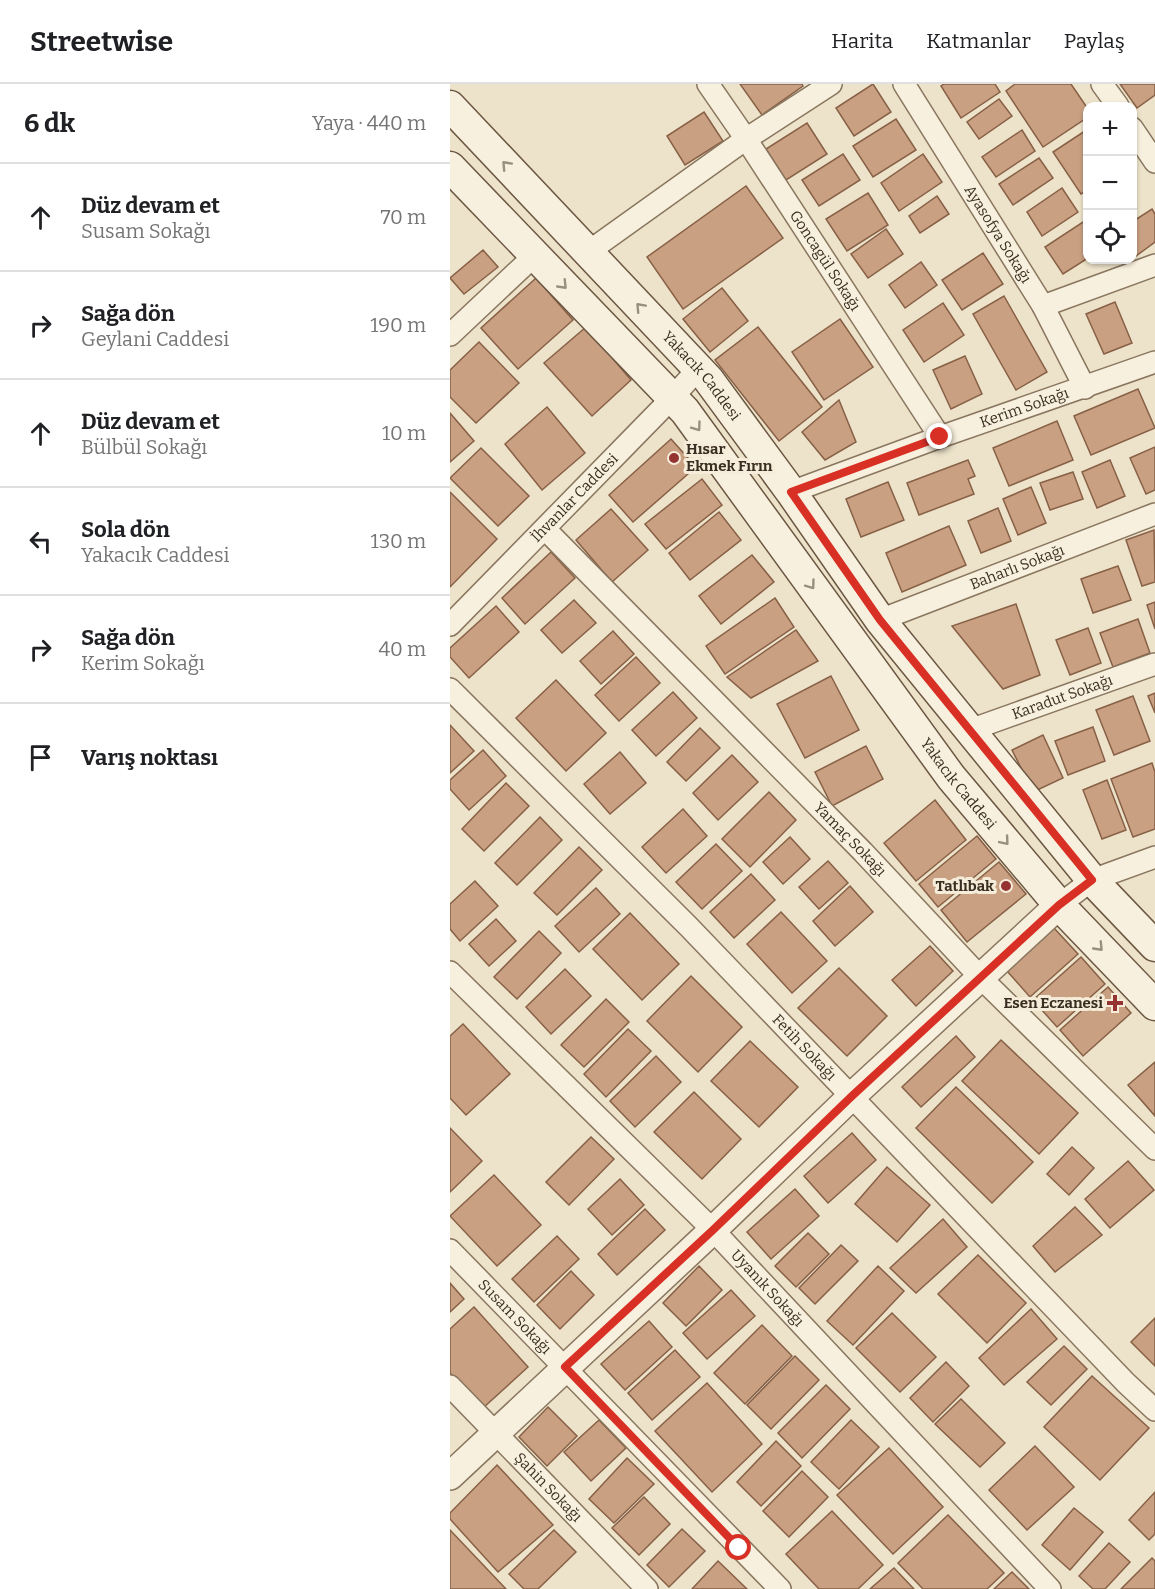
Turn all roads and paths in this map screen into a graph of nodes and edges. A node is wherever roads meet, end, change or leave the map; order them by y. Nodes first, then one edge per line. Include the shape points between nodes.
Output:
1 (708, 84) edge
2 (831, 84) edge
3 (904, 84) edge
4 (1102, 84) edge
5 (1115, 102) edge
6 (450, 106) edge
7 (1137, 135) edge
8 (746, 139) junction
9 (1155, 162) edge
10 (450, 167) edge
11 (588, 252) junction
12 (535, 255) junction
13 (1155, 265) edge
14 (1043, 306) junction
15 (450, 336) edge
16 (1155, 362) edge
17 (698, 369) junction
18 (1084, 388) junction
19 (672, 398) junction
20 (940, 437) junction
21 (791, 492) junction
22 (1155, 514) edge
23 (545, 529) junction
24 (880, 620) junction
25 (450, 625) edge
26 (1155, 664) edge
27 (450, 689) edge
28 (970, 730) junction
29 (1155, 857) edge
30 (1092, 880) junction
31 (1059, 905) junction
32 (1155, 946) edge
33 (450, 972) edge
34 (981, 978) junction
35 (1155, 1005) edge
36 (852, 1096) junction
37 (1155, 1149) edge
38 (713, 1230) junction
39 (450, 1250) edge
40 (565, 1367) junction
41 (450, 1386) edge
42 (1155, 1410) edge
43 (496, 1432) junction
44 (450, 1476) edge
45 (647, 1589) edge
46 (780, 1589) edge
47 (1050, 1589) edge

1 - 8 street, Goncagül Sokağı
2 - 8 street
3 - 14 street, Ayasofya Sokağı
4 - 5 street
11 -> 6 main road, Yakacık Caddesi
7 - 9 street
8 - 11 street
8 - 20 street, Goncagül Sokağı
10 - 12 main road, Yakacık Caddesi
17 -> 11 main road, Yakacık Caddesi
12 - 15 street
12 -> 19 main road, Yakacık Caddesi
13 - 14 street
14 - 18 street, Ayasofya Sokağı
16 - 18 street, Kerim Sokağı
17 - 19 street, İhvanlar Caddesi
17 - 21 main road, Yakacık Caddesi
18 - 20 street, Kerim Sokağı
19 - 23 street, İhvanlar Caddesi
19 -> 31 main road, Yakacık Caddesi via 951,777
20 - 21 street, Kerim Sokağı
21 - 24 main road, Yakacık Caddesi
22 - 24 street, Baharlı Sokağı
23 - 25 street, İhvanlar Caddesi
23 - 34 street, Yamaç Sokağı
24 - 28 main road, Yakacık Caddesi
26 - 28 street, Karadut Sokağı
27 - 36 street, Fetih Sokağı
28 - 30 main road, Yakacık Caddesi
29 - 30 street
30 - 31 street
30 - 32 main road, Yakacık Caddesi
31 - 34 street
31 -> 35 main road, Yakacık Caddesi
33 - 38 street, Uyanık Sokağı
34 - 36 street
34 - 37 street, Yamaç Sokağı
36 - 38 street
36 - 42 street, Fetih Sokağı
38 - 40 street
38 - 47 street, Uyanık Sokağı
39 - 40 street, Susam Sokağı
40 - 43 street
40 - 46 street, Susam Sokağı
41 - 43 street, Şahin Sokağı
43 - 44 street
43 - 45 street, Şahin Sokağı

